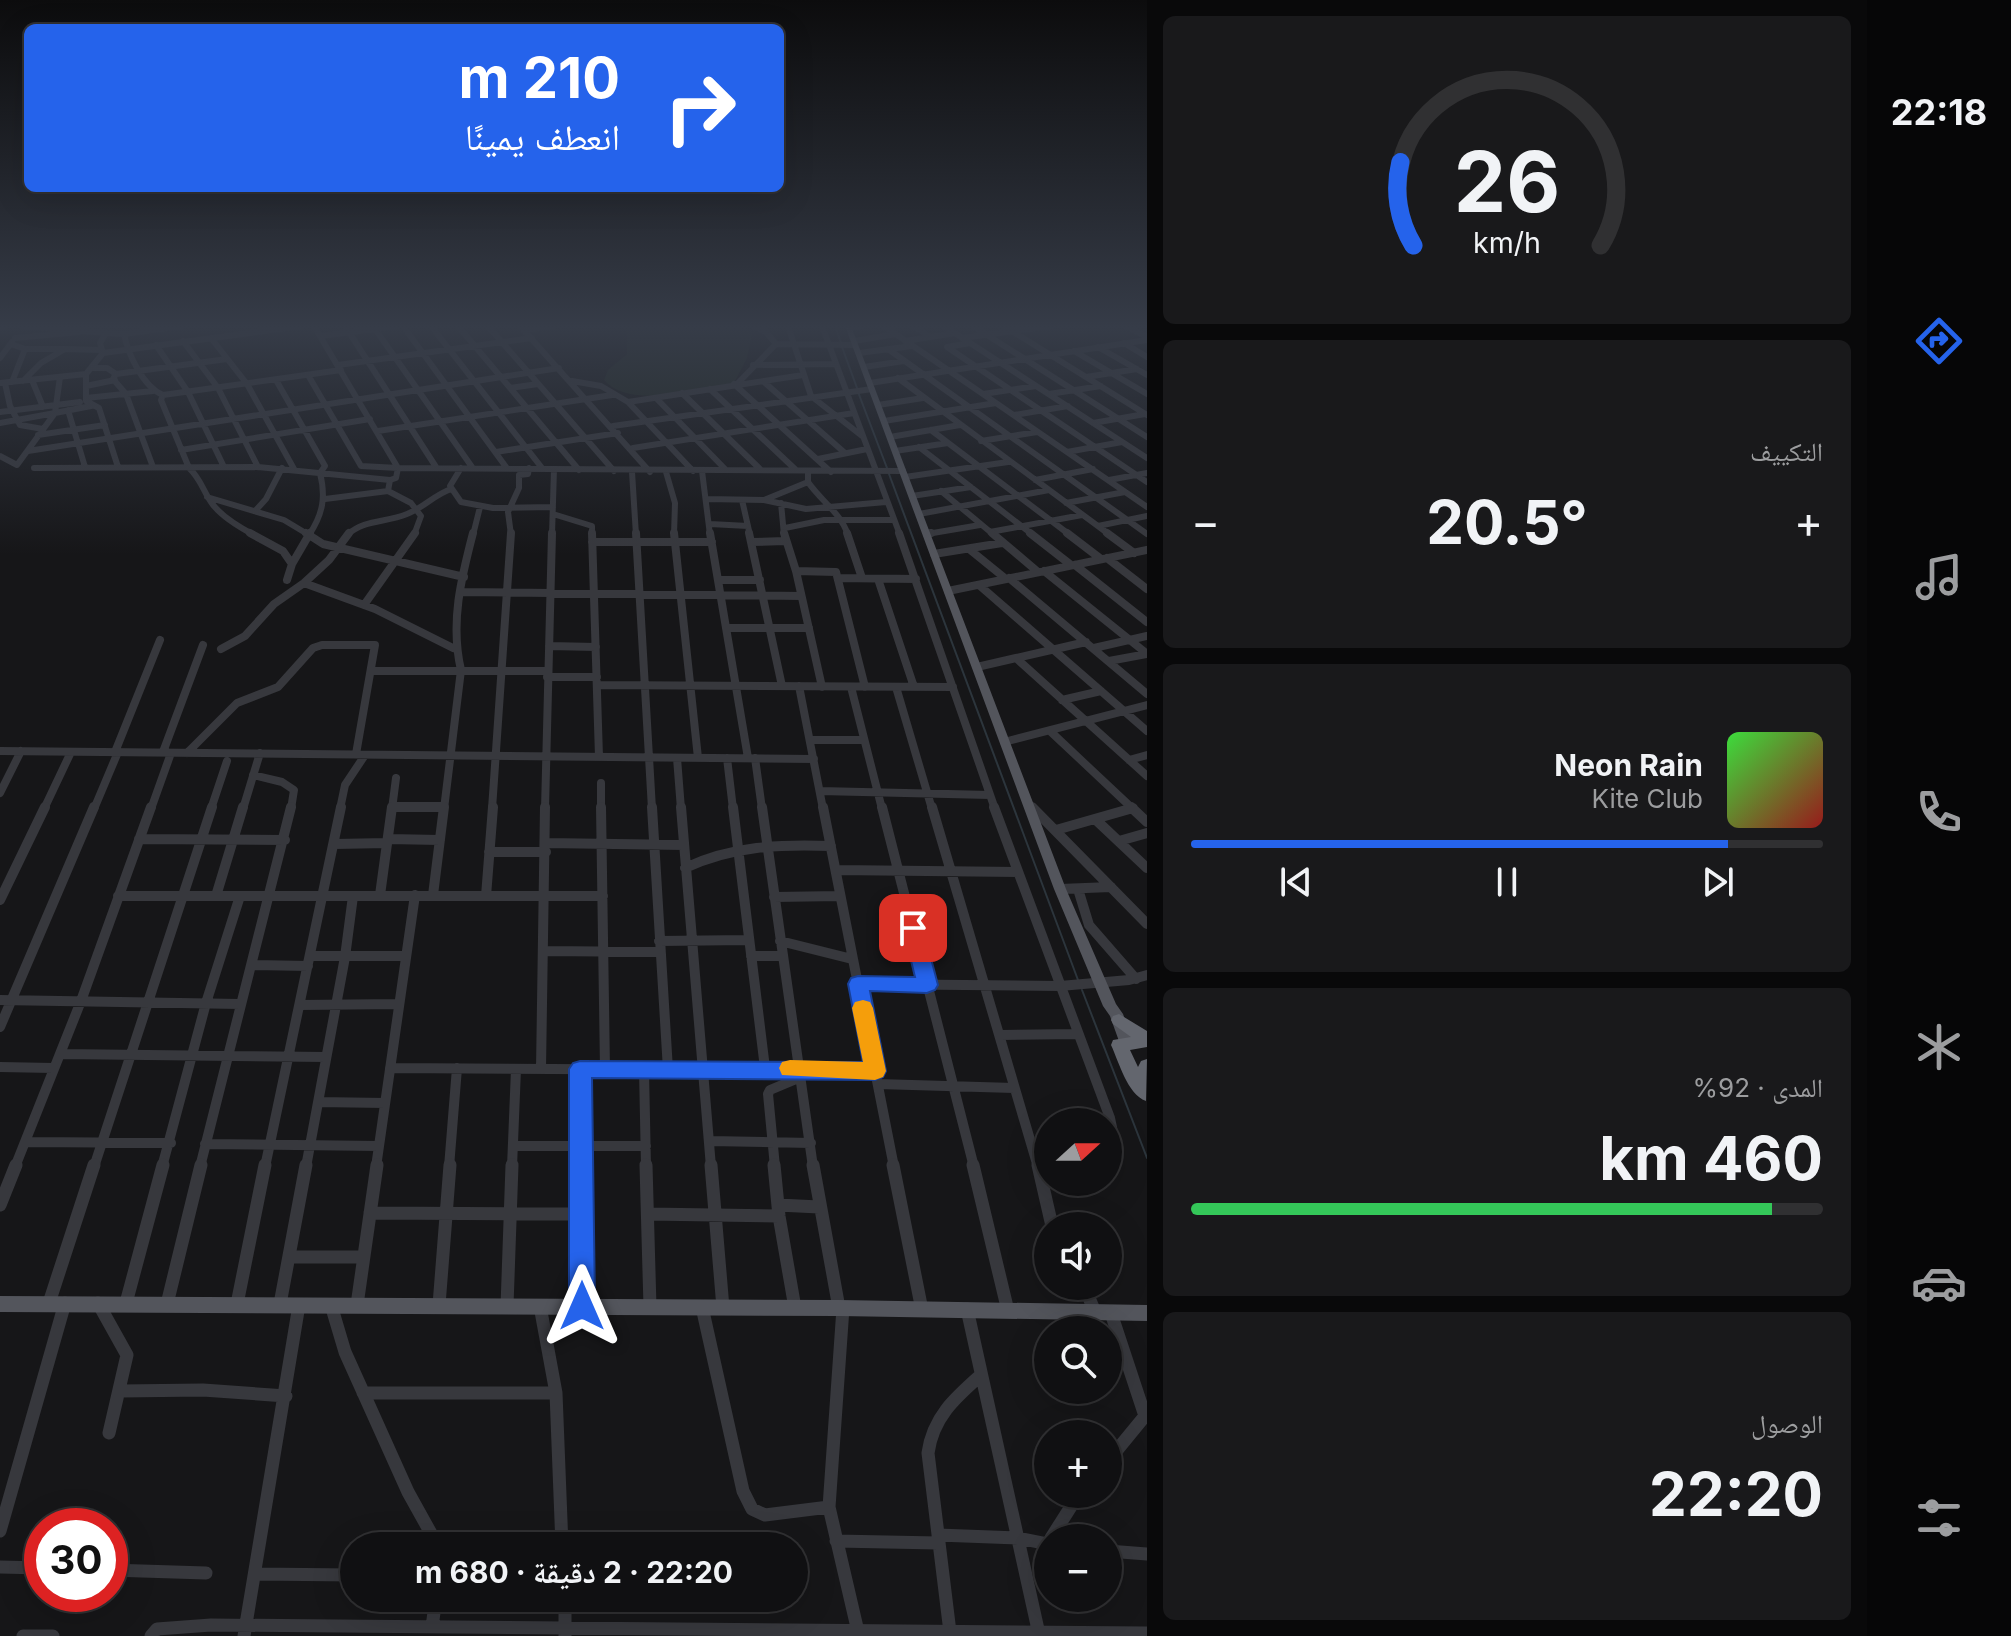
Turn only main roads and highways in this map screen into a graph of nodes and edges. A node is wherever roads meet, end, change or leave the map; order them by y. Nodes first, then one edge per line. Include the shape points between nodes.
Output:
1 (877, 402) edge
2 (1114, 1013) junction
3 (1147, 1040) edge
4 (1129, 1049) edge
5 (1147, 1066) edge
6 (1146, 1094) edge
7 (0, 1304) edge
8 (1147, 1313) edge

1 - 2 main road via 1060,889
2 - 3 highway
2 - 4 main road
3 - 4 highway
4 - 6 highway
5 - 6 highway
7 - 8 main road

